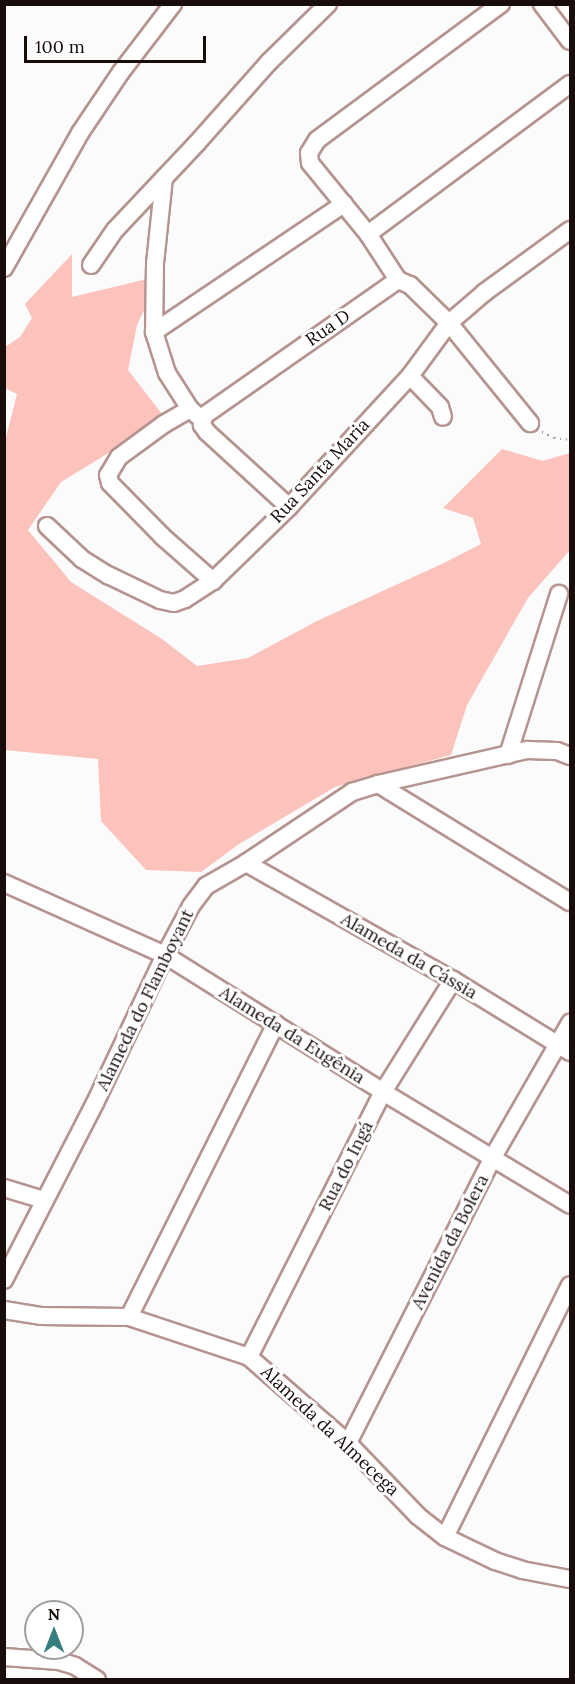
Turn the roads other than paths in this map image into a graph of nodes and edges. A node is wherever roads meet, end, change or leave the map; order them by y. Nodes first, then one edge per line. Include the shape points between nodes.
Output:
1 (173, 4) edge
2 (328, 4) edge
3 (501, 4) edge
4 (542, 4) edge
5 (570, 40) edge
6 (570, 84) edge
7 (164, 178) junction
8 (344, 204) junction
9 (570, 230) edge
10 (368, 234) junction
11 (91, 265) dead end
12 (4, 268) edge
13 (398, 280) junction
14 (449, 323) junction
15 (154, 332) junction
16 (410, 376) junction
17 (196, 414) junction
18 (443, 417) dead end
19 (530, 423) road end
20 (289, 507) junction
21 (47, 526) dead end
22 (213, 581) junction
23 (559, 594) dead end
24 (508, 755) junction
25 (570, 756) edge
26 (378, 784) junction
27 (246, 863) junction
28 (4, 883) edge
29 (570, 902) edge
30 (165, 955) junction
31 (453, 980) junction
32 (570, 1023) edge
33 (276, 1024) junction
34 (564, 1048) edge
35 (383, 1092) junction
36 (493, 1157) junction
37 (4, 1188) edge
38 (44, 1200) junction
39 (570, 1205) edge
40 (4, 1280) edge
41 (570, 1285) edge
42 (4, 1310) edge
43 (129, 1317) junction
44 (249, 1357) junction
45 (348, 1443) junction
46 (445, 1537) junction
47 (570, 1577) edge
48 (4, 1657) edge
49 (90, 1677) edge

1 - 12 street via 80,133
2 - 7 street via 269,62
3 - 8 street via 317,140 309,153 310,163
4 - 5 street
6 - 10 street
7 - 11 street via 115,230
7 - 15 street via 155,263
8 - 10 street
8 - 15 street
9 - 14 street, Rua Santa Maria via 492,286
10 - 13 street
13 - 14 street via 410,285
13 - 17 street, Rua D via 215,408
14 - 16 street, Rua Santa Maria
14 - 19 street
15 - 17 street via 167,373
16 - 18 street via 440,407
16 - 20 street, Rua Santa Maria
17 - 20 street via 207,432
17 - 22 street, Rua D via 164,424 118,458 108,475 110,483 163,537
20 - 22 street, Rua Santa Maria
21 - 22 street, Rua Santa Maria via 82,559 160,600 179,602
23 - 24 street
24 - 25 street, Alameda do Flamboyant via 543,749
24 - 26 street, Alameda do Flamboyant
26 - 27 street, Alameda do Flamboyant via 352,792
26 - 29 street
27 - 30 street, Alameda do Flamboyant via 206,886
27 - 31 street, Alameda da Cássia
28 - 30 street, Alameda da Eugênia
30 - 33 street, Alameda da Eugênia
30 - 38 street, Alameda do Flamboyant via 96,1103
31 - 34 street, Alameda da Cássia
31 - 35 street, Rua do Ingá
32 - 34 street, Avenida da Bolera
33 - 35 street, Alameda da Eugênia
33 - 43 street
34 - 36 street, Avenida da Bolera
35 - 36 street, Alameda da Eugênia
35 - 44 street, Rua do Ingá
36 - 39 street, Alameda da Eugênia
36 - 45 street, Avenida da Bolera
37 - 38 street
38 - 40 street, Alameda do Flamboyant
41 - 46 street
42 - 43 street, Alameda da Almecega via 41,1316
43 - 44 street, Alameda da Almecega
44 - 45 street, Alameda da Almecega
45 - 46 street, Alameda da Almecega via 418,1516
46 - 47 street, Alameda da Almecega via 522,1570
48 - 49 street via 59,1661

